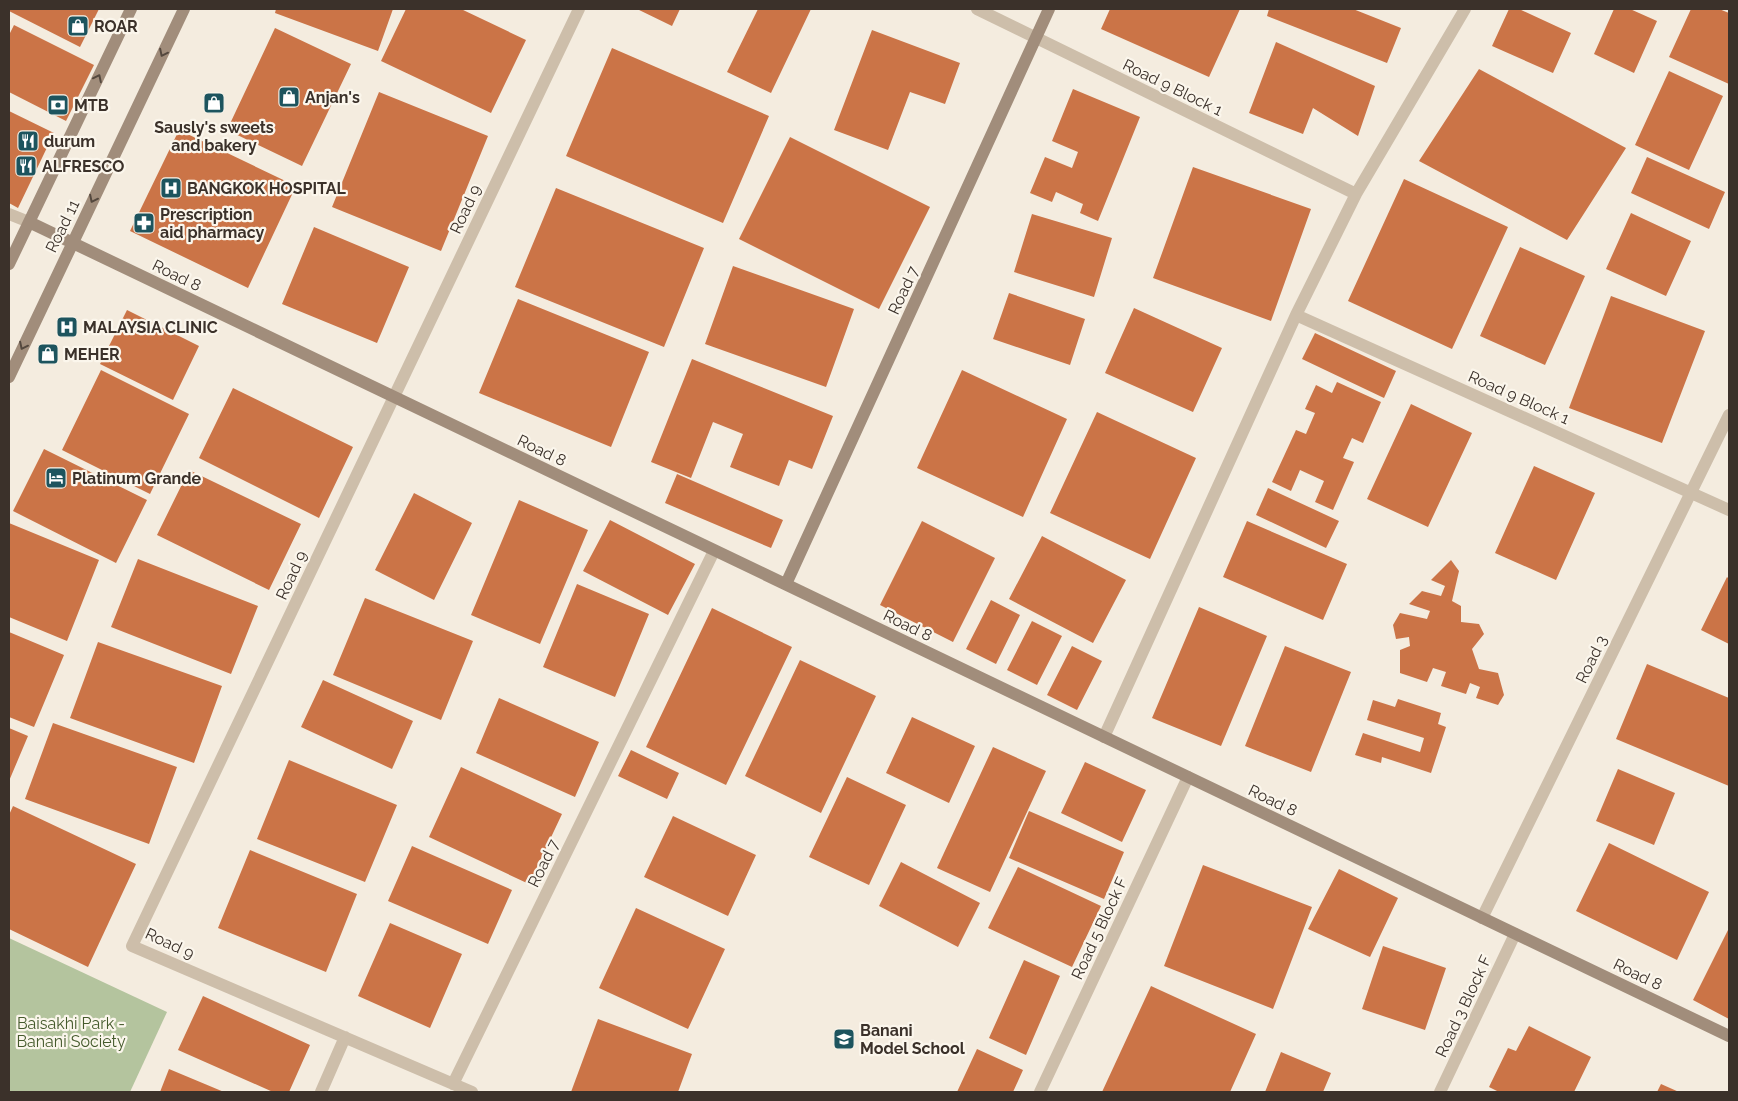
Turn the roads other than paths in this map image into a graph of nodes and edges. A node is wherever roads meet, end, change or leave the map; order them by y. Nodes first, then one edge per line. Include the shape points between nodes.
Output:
1 (131, 9) edge
2 (184, 9) edge
3 (578, 9) edge
4 (977, 9) edge
5 (1049, 9) edge
6 (1465, 9) edge
7 (1036, 39) junction
8 (1356, 194) junction
9 (9, 214) edge
10 (29, 222) junction
11 (72, 243) junction
12 (9, 264) edge
13 (1296, 315) junction
14 (9, 376) edge
15 (394, 397) junction
16 (1729, 415) edge
17 (1691, 492) junction
18 (1729, 510) edge
19 (714, 551) junction
20 (786, 584) junction
21 (1104, 737) junction
22 (1188, 777) junction
23 (1482, 918) junction
24 (1516, 934) junction
25 (1729, 1036) edge
26 (345, 1037) junction
27 (453, 1084) junction
28 (321, 1092) edge
29 (472, 1092) edge
30 (1040, 1092) edge
31 (1440, 1092) edge

10 -> 1 street, Road 11
2 -> 11 street, Road 11
3 - 15 street, Road 9
4 - 7 street, Road 9 Block 1
5 - 7 street, Road 7
6 - 8 street
7 - 8 street, Road 9 Block 1
7 - 20 street, Road 7
8 - 13 street
9 - 10 street
10 - 11 street, Road 8
10 - 12 street, Road 11
11 -> 14 street, Road 11
11 - 15 street, Road 8
13 - 17 street, Road 9 Block 1
13 - 21 street
15 - 19 street, Road 8
15 - 26 street, Road 9 via 132,946
16 - 17 street, Road 3
17 - 18 street, Road 9 Block 1
17 - 23 street, Road 3
19 - 20 street, Road 8
19 - 27 street, Road 7
20 - 21 street, Road 8
21 - 22 street, Road 8
22 - 23 street, Road 8
22 - 30 street, Road 5 Block F
23 - 24 street, Road 8
24 - 25 street, Road 8
24 - 31 street, Road 3 Block F
26 - 27 street
26 - 28 street
27 - 29 street

